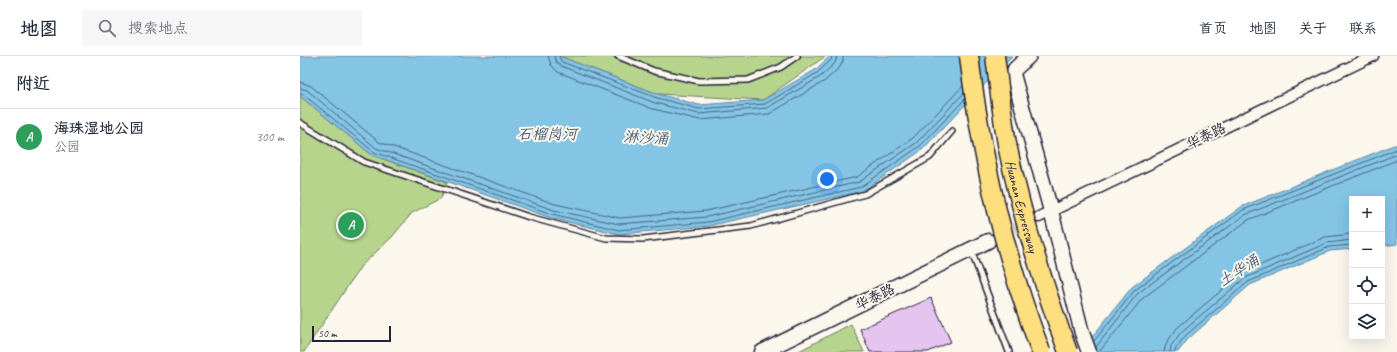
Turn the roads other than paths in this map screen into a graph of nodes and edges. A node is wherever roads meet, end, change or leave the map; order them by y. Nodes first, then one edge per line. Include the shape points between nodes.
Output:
1 (618, 56) edge
2 (797, 56) edge
3 (969, 56) edge
4 (995, 56) edge
5 (1029, 56) edge
6 (1373, 56) edge
7 (300, 124) edge
8 (952, 131) dead end
9 (1045, 214) junction
10 (988, 242) tunnel mouth
11 (970, 250) junction
12 (762, 352) edge
13 (1010, 352) edge
14 (1041, 352) edge
15 (1068, 352) edge
16 (1088, 352) edge

1 - 2 lane via 654,71 699,81 748,80 781,67
3 - 14 highway, Huanan Expressway, bridge via 988,169 1001,226
4 - 15 highway, Huanan Expressway, bridge via 1008,144 1018,190 1048,298
5 - 9 street via 1013,74
6 - 9 street, 华泰路
7 - 8 lane via 364,162 529,217 606,238 643,239 751,226 865,194 930,157
9 - 16 street
10 - 11 street, 华泰路
11 - 12 street, 华泰路
11 - 13 lane

